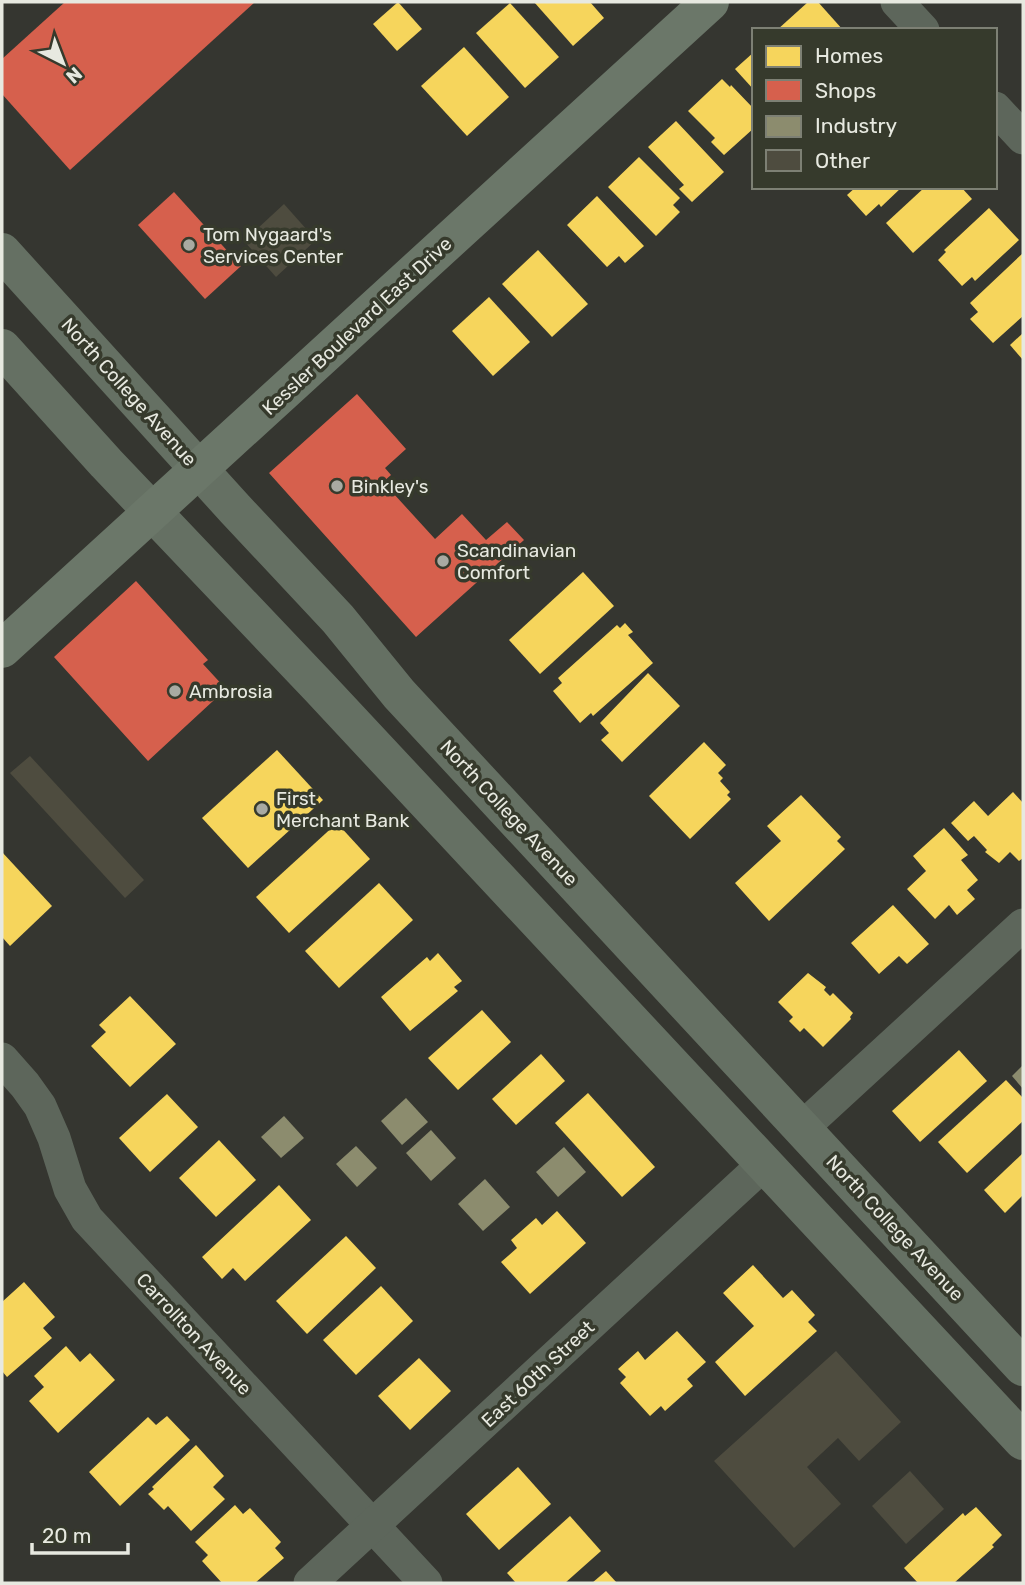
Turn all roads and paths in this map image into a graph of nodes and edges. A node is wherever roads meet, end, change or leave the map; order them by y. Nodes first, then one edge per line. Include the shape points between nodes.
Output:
1 (710, 2) edge
2 (897, 2) edge
3 (921, 28) edge
4 (997, 110) edge
5 (1023, 138) edge
6 (2, 252) edge
7 (2, 348) edge
8 (200, 470) junction
9 (154, 512) junction
10 (2, 649) edge
11 (1023, 925) edge
12 (2, 1059) edge
13 (802, 1128) junction
14 (765, 1163) junction
15 (1023, 1367) edge
16 (1023, 1441) edge
17 (373, 1526) junction
18 (310, 1583) edge
19 (426, 1583) edge

1 - 8 main road, Kessler Boulevard East Drive
2 - 3 street
4 - 5 street
6 - 8 main road, North College Avenue
7 - 9 main road
8 - 9 main road, Kessler Boulevard East Drive
8 - 13 main road, North College Avenue via 338,619 409,705
9 - 10 main road, Kessler Boulevard East Drive
9 - 14 main road
11 - 13 street
12 - 17 street, Carrollton Avenue via 40,1106 70,1189 88,1219
13 - 15 main road, North College Avenue
14 - 16 main road
14 - 17 street, East 60th Street
17 - 18 street, East 60th Street
17 - 19 street, Carrollton Avenue

